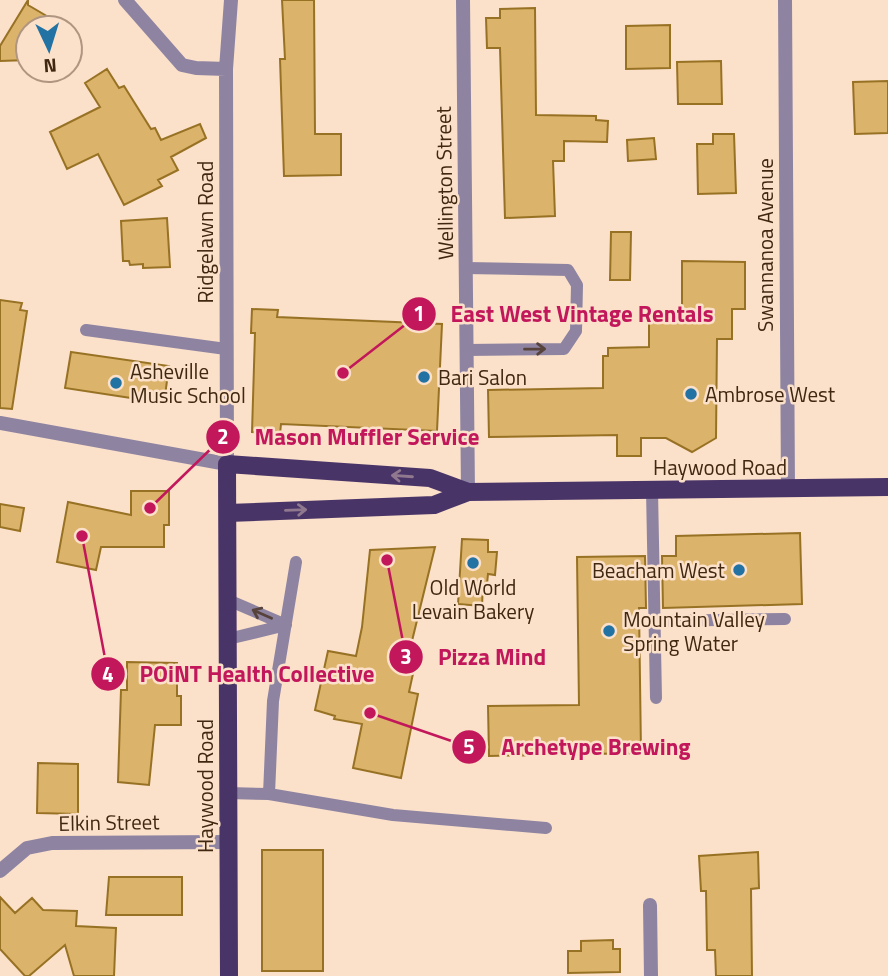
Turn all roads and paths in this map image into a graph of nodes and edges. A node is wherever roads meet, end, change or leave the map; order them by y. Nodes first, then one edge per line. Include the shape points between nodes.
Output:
1 (124, 0) edge
2 (231, 0) edge
3 (463, 0) edge
4 (785, 0) edge
5 (226, 69) junction
6 (466, 268) junction
7 (86, 330) dead end
8 (226, 349) junction
9 (467, 351) junction
10 (0, 423) edge
11 (227, 464) junction
12 (888, 487) edge
13 (788, 489) junction
14 (652, 490) junction
15 (468, 492) junction
16 (228, 513) junction
17 (296, 562) dead end
18 (228, 600) junction
19 (785, 618) dead end
20 (656, 621) junction
21 (286, 625) junction
22 (228, 639) junction
23 (656, 698) dead end
24 (228, 793) junction
25 (270, 794) junction
26 (546, 828) dead end
27 (228, 842) junction
28 (0, 871) edge
29 (650, 905) dead end
30 (229, 976) edge
31 (651, 976) edge

1 - 5 street via 182,65
2 - 5 street, Ridgelawn Road
3 - 6 street, Wellington Street
4 - 13 street, Swannanoa Avenue
5 - 8 street, Ridgelawn Road
6 - 9 street, Wellington Street
9 -> 6 lane via 564,349 576,331 577,285 568,270
7 - 8 lane
8 - 11 street, Ridgelawn Road
9 - 15 street, Wellington Street
10 - 11 street
15 -> 11 main road, Haywood Road via 430,478
11 - 16 main road, Haywood Road
12 - 13 main road, Haywood Road
13 - 14 main road, Haywood Road
14 - 15 main road, Haywood Road
14 - 20 lane
16 -> 15 main road, Haywood Road via 434,505
16 - 18 main road, Haywood Road
17 - 21 lane
21 -> 18 lane
18 - 22 main road, Haywood Road
19 - 20 lane
20 - 23 lane
21 - 22 lane
21 - 25 lane via 273,701
22 - 24 main road, Haywood Road
24 - 25 lane
24 - 27 main road, Haywood Road
25 - 26 lane via 393,815
27 - 28 street, Elkin Street via 52,843 27,848
27 - 30 main road, Haywood Road
29 - 31 street

